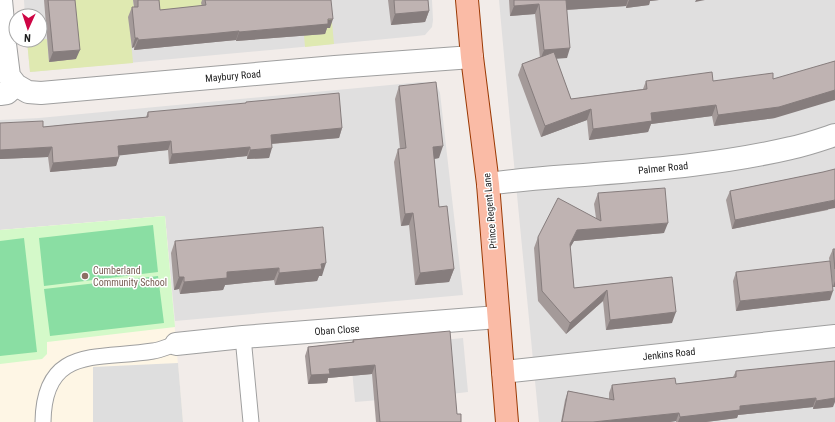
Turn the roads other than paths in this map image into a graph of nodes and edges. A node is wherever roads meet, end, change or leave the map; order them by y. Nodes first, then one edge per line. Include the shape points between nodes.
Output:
1 (1, 0) edge
2 (467, 0) edge
3 (472, 57) junction
4 (8, 90) edge
5 (835, 135) edge
6 (488, 184) junction
7 (498, 317) junction
8 (835, 336) edge
9 (243, 337) junction
10 (176, 344) joint
11 (503, 372) junction
12 (43, 422) edge
13 (251, 422) edge
14 (507, 422) edge

1 - 4 street via 9,76
2 - 3 main road, Prince Regent Lane
3 - 4 street, Maybury Road via 40,93
3 - 6 main road, Prince Regent Lane
5 - 6 street, Palmer Road via 792,148 743,158
6 - 7 main road, Prince Regent Lane
7 - 9 street, Oban Close
7 - 11 main road, Prince Regent Lane
8 - 11 street, Jenkins Road
9 - 10 street, Oban Close
9 - 13 lane
10 - 12 lane via 154,351 90,358 64,367 55,376 46,394
11 - 14 main road, Prince Regent Lane

